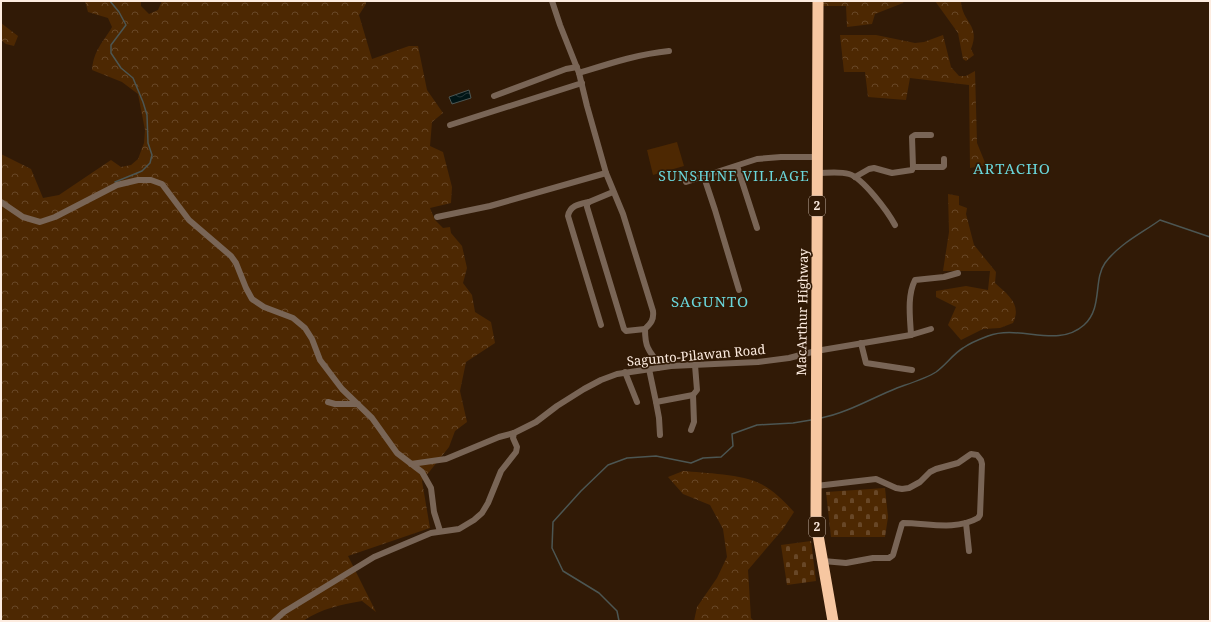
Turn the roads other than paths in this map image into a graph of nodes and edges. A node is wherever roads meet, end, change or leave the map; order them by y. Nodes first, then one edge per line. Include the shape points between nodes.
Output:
1 (552, 1) edge
2 (818, 1) edge
3 (669, 51) dead end
4 (578, 70) junction
5 (582, 83) junction
6 (494, 96) dead end
7 (450, 125) dead end
8 (931, 135) dead end
9 (818, 157) junction
10 (944, 159) dead end
11 (737, 166) junction
12 (913, 167) junction
13 (606, 173) junction
14 (818, 173) junction
15 (704, 177) junction
16 (855, 177) junction
17 (686, 182) dead end
18 (613, 192) junction
19 (1, 202) edge
20 (589, 202) junction
21 (437, 217) dead end
22 (895, 225) dead end
23 (757, 228) dead end
24 (958, 274) dead end
25 (738, 290) dead end
26 (600, 325) dead end
27 (645, 329) junction
28 (931, 329) dead end
29 (911, 335) junction
30 (861, 343) junction
31 (816, 351) junction
32 (695, 365) junction
33 (658, 368) junction
34 (649, 369) junction
35 (912, 370) dead end
36 (625, 372) junction
37 (693, 395) junction
38 (328, 402) dead end
39 (637, 402) dead end
40 (656, 402) junction
41 (358, 404) junction
42 (691, 430) dead end
43 (514, 433) junction
44 (660, 435) dead end
45 (412, 464) junction
46 (816, 486) junction
47 (966, 523) junction
48 (440, 531) junction
49 (969, 551) dead end
50 (823, 561) junction
51 (274, 621) edge
52 (833, 621) edge

1 - 4 street
2 - 9 highway, MacArthur Highway / 2
3 - 4 street
4 - 5 street
4 - 6 street via 566,69
5 - 7 street
5 - 13 street
8 - 12 street via 912,137
9 - 11 street via 761,158
9 - 14 highway, MacArthur Highway / 2
10 - 12 street via 942,167
11 - 15 street
11 - 23 street
12 - 16 street via 912,170 892,173 874,168
13 - 18 street
13 - 21 street via 490,206
14 - 16 street via 846,174
14 - 31 highway, MacArthur Highway / 2
15 - 17 street
15 - 25 street
16 - 22 street via 880,202
18 - 20 street
18 - 27 street via 625,221 653,311 652,322
19 - 41 street via 24,217 40,222 117,185 146,179 159,182 189,220 231,256 252,299 264,307 294,318 305,328 320,360 342,389
20 - 26 street via 574,206 568,216
20 - 27 street via 587,207 624,329
24 - 29 street via 915,280 910,305
27 - 33 street via 647,347 657,360
28 - 29 street, Sagunto-Pilawan Road
29 - 30 street, Sagunto-Pilawan Road
30 - 31 street, Sagunto-Pilawan Road
30 - 35 street via 866,362
31 - 32 street, Sagunto-Pilawan Road via 758,362
31 - 46 highway, MacArthur Highway / 2
32 - 33 street, Sagunto-Pilawan Road
32 - 37 street via 697,390
33 - 34 street, Sagunto-Pilawan Road
34 - 36 street, Sagunto-Pilawan Road
34 - 40 street
36 - 39 street
36 - 43 street, Sagunto-Pilawan Road via 609,376 584,389 536,422
37 - 40 street
37 - 42 street via 694,422
38 - 41 street
40 - 44 street
41 - 45 street via 379,426 397,453
43 - 45 street, Sagunto-Pilawan Road via 446,459
43 - 48 street via 512,436 517,447 516,452 501,471 491,498 482,513 459,529
45 - 48 street via 422,472 430,485
46 - 47 street via 876,479 896,488 909,488 930,472 958,463 974,454 979,457 982,464 980,515
46 - 50 highway, MacArthur Highway / 2 via 817,528
47 - 49 street
47 - 50 street via 953,526 903,523 893,555 889,558 846,563
48 - 51 street via 362,563 284,612
50 - 52 highway, MacArthur Highway / 2

